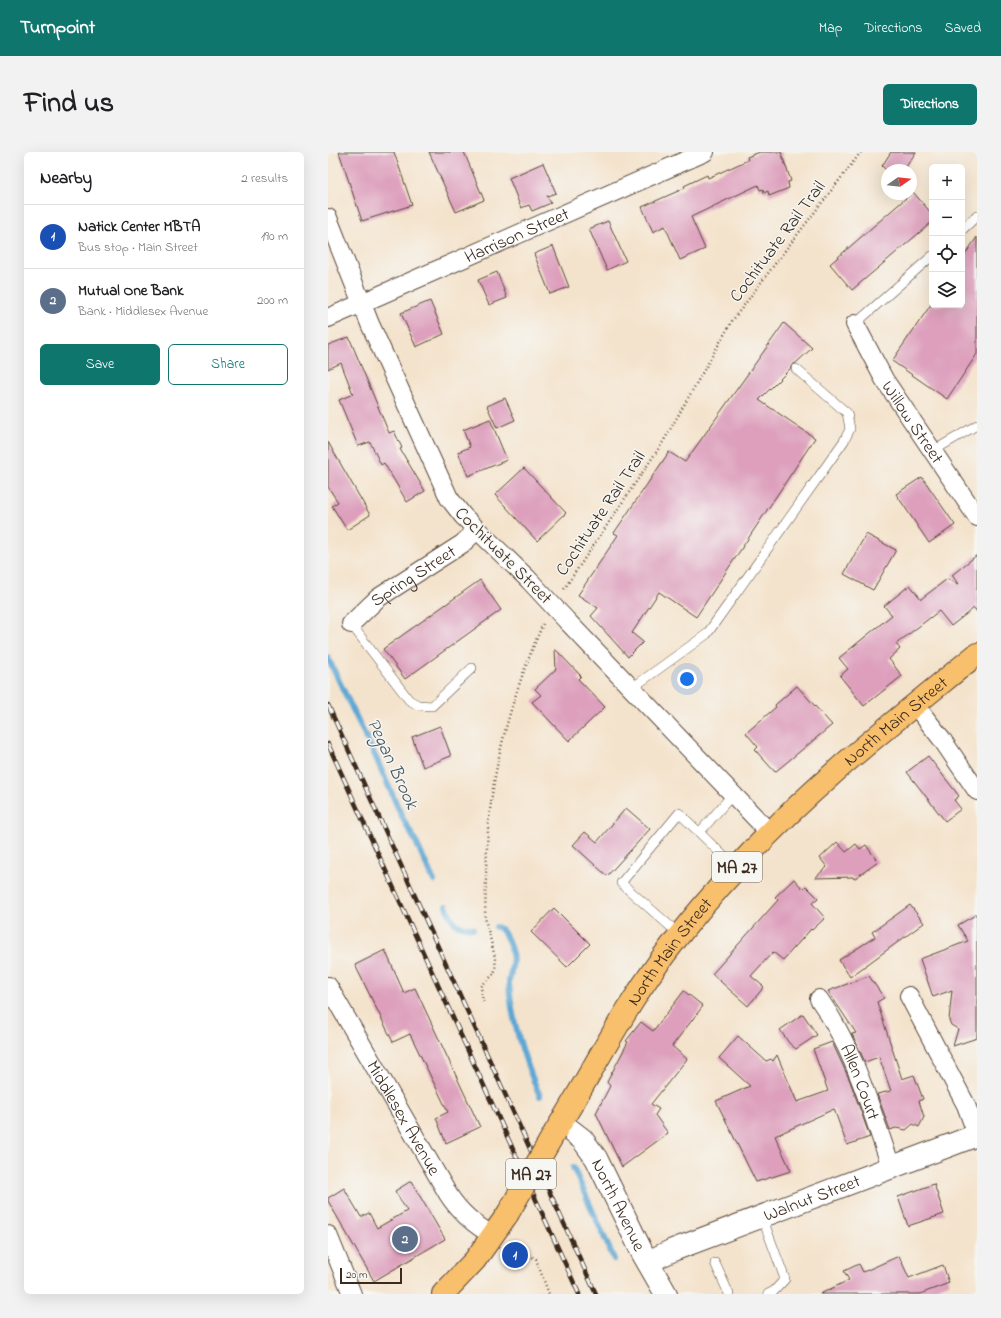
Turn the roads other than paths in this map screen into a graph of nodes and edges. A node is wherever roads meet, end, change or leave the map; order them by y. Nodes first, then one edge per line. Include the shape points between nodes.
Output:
1 (705, 152) edge
2 (977, 216) edge
3 (328, 218) edge
4 (965, 227) edge
5 (929, 259) edge
6 (362, 304) junction
7 (328, 318) edge
8 (855, 324) joint
9 (796, 369) dead end
10 (977, 425) edge
11 (973, 432) edge
12 (933, 451) junction
13 (977, 517) edge
14 (477, 530) junction
15 (351, 624) joint
16 (977, 654) edge
17 (472, 668) dead end
18 (632, 688) junction
19 (915, 705) junction
20 (977, 791) edge
21 (733, 794) junction
22 (700, 832) junction
23 (770, 833) junction
24 (736, 868) junction
25 (680, 935) junction
26 (328, 986) edge
27 (909, 996) dead end
28 (819, 999) dead end
29 (558, 1128) junction
30 (977, 1135) edge
31 (892, 1168) junction
32 (762, 1217) junction
33 (328, 1235) edge
34 (494, 1236) junction
35 (648, 1262) junction
36 (715, 1263) dead end
37 (352, 1294) edge
38 (443, 1294) edge
39 (666, 1294) edge
40 (729, 1294) edge
41 (768, 1294) edge

1 - 6 street, Harrison Street
2 - 4 lane
3 - 6 street, Cochituate Street
5 - 8 lane
6 - 7 street, Harrison Street
6 - 14 street, Cochituate Street via 449,498 455,508
8 - 12 street, Willow Street via 884,379
9 - 18 lane via 847,414 850,429 844,441 707,634
10 - 11 lane
11 - 12 lane
12 - 13 street, Willow Street
14 - 15 street, Spring Street via 462,544 378,598
14 - 18 street, Cochituate Street, bridge via 528,579
15 - 17 lane via 409,700 418,705 432,706
16 - 19 main road, North Main Street / MA 27
18 - 21 street, Cochituate Street
19 - 20 street
19 - 23 main road, North Main Street / MA 27
21 - 22 lane
21 - 23 street, Cochituate Street
22 - 24 lane
22 - 25 lane via 679,813 621,884
23 - 24 main road, North Main Street / MA 27
24 - 25 main road, North Main Street / MA 27
25 - 29 main road, North Main Street / MA 27 via 630,1006
26 - 34 street, Middlesex Avenue via 455,1206 470,1221
27 - 30 street via 963,1100
28 - 31 street, Allen Court via 850,1053
29 - 34 main road, North Main Street / MA 27, bridge
29 - 35 street, North Avenue via 582,1140 589,1148
30 - 31 street, Walnut Street
31 - 32 street, Walnut Street
32 - 35 street, Walnut Street
32 - 41 lane via 785,1279
33 - 37 street
34 - 38 main road, MA 27 via 466,1271
35 - 39 street, North Avenue
36 - 40 lane

